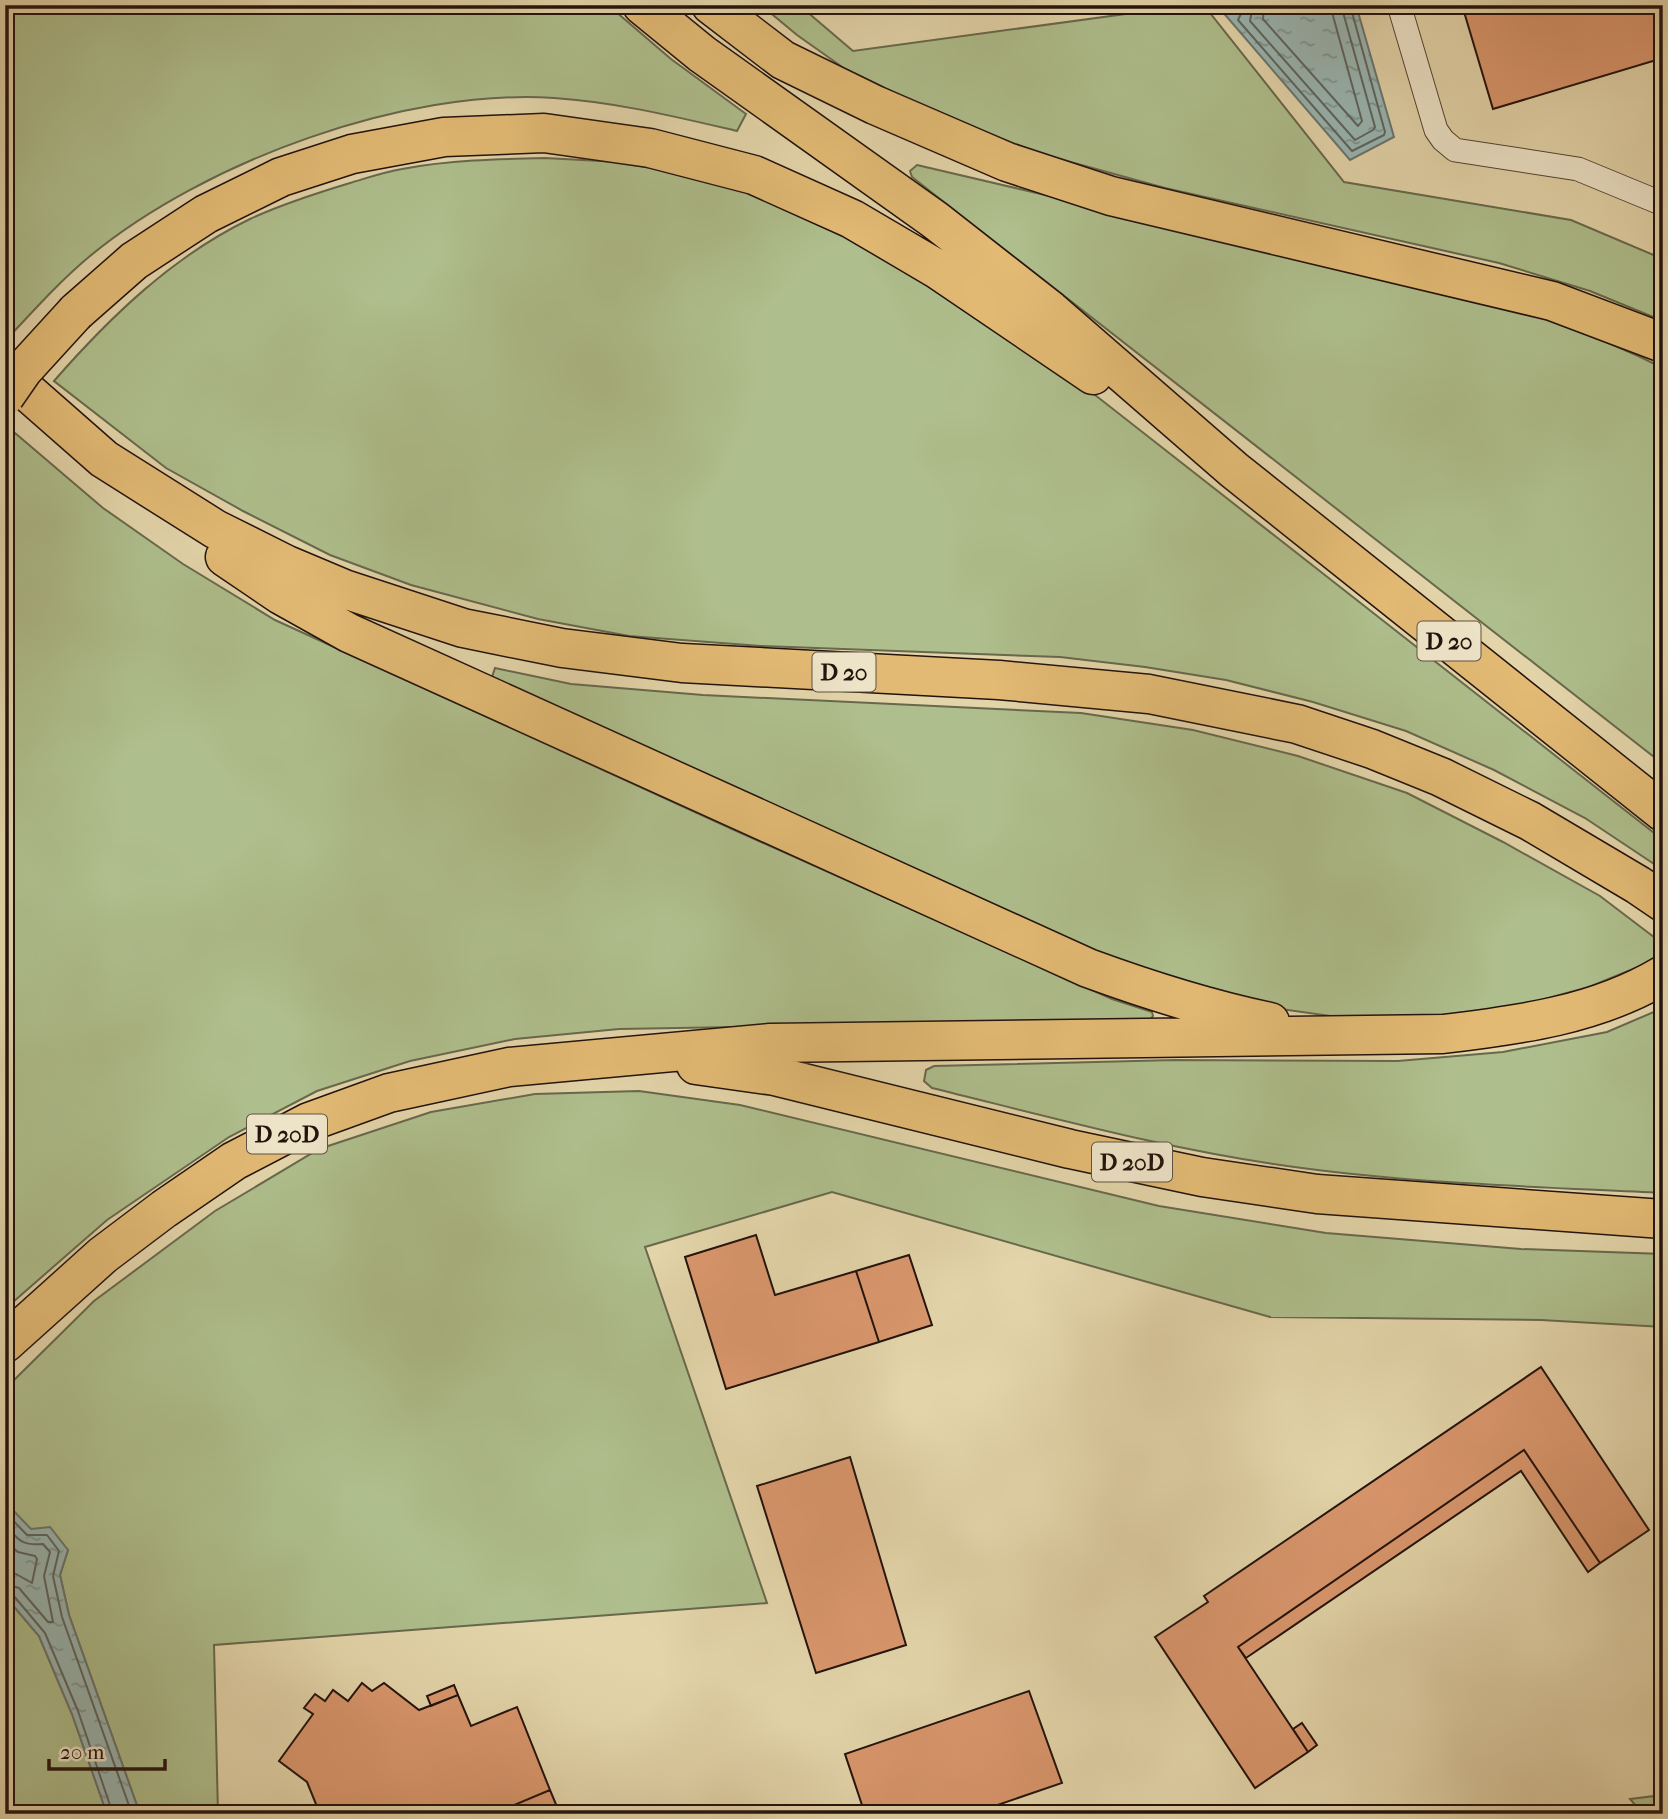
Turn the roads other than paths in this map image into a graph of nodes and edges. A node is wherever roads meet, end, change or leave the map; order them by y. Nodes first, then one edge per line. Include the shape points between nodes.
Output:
1 (642, 5) edge
2 (1399, 5) edge
3 (722, 14) edge
4 (1663, 204) edge
5 (1663, 342) edge
6 (5, 372) edge
7 (5, 396) edge
8 (104, 459) junction
9 (1234, 470) junction
10 (1663, 812) edge
11 (1663, 902) edge
12 (1663, 975) edge
13 (1395, 1036) junction
14 (610, 1058) junction
15 (1663, 1219) edge
16 (10, 1341) edge

1 - 9 main road, D 20 via 1050,310
2 - 4 lane via 1436,130 1455,150 1578,169
3 - 5 main road via 783,60 1007,162 1111,196 1552,301
6 - 8 main road, D 20
7 - 9 main road, bridge via 76,312 134,261 206,214 281,177 352,154 444,137 544,133 650,148 754,175 852,219 937,269
8 - 11 main road, D 20 via 215,529 286,565 463,628 562,649 682,663 999,680 1149,694 1297,724 1441,777 1530,821
8 - 13 main road via 213,549 349,633 1088,968 1222,1012 1297,1028
9 - 10 main road, D 20
12 - 13 main road via 1597,1006 1553,1018 1505,1027
13 - 14 main road via 770,1043
14 - 15 main road, D 20D via 775,1076 1202,1177 1317,1194
14 - 16 main road, D 20D via 509,1068 402,1090 309,1122 234,1161 164,1209 103,1255

